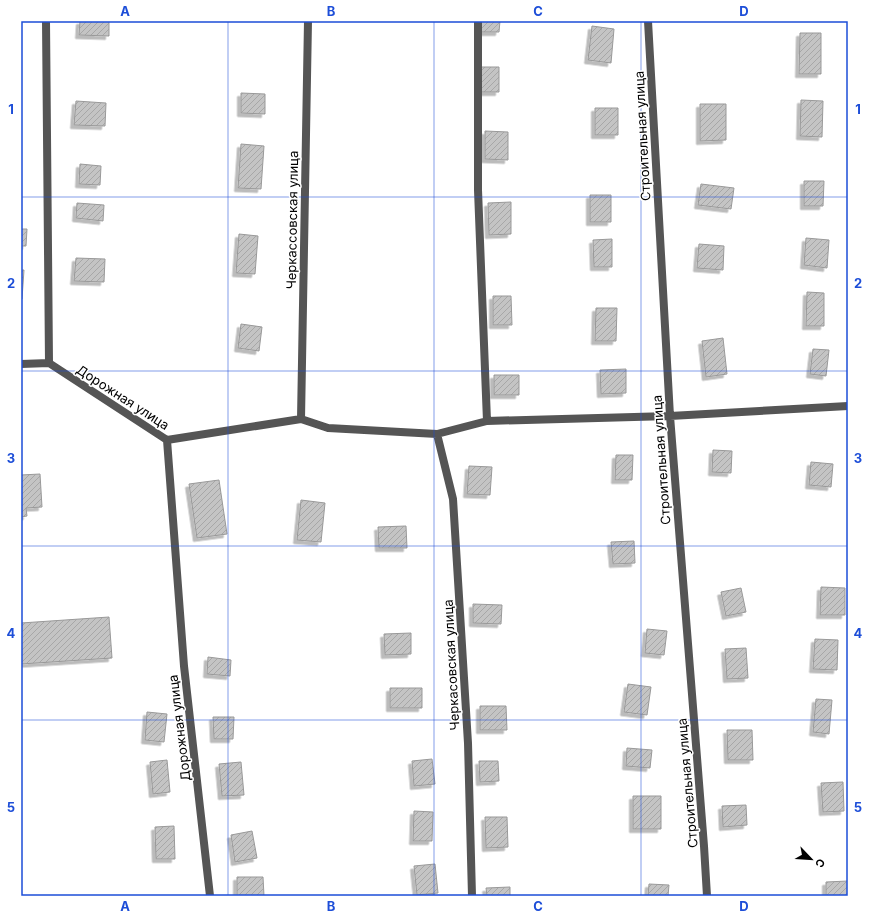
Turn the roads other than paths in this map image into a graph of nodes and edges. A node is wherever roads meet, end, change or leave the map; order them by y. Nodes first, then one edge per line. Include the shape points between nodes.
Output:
1 (46, 21) edge
2 (308, 21) edge
3 (478, 21) edge
4 (648, 21) edge
5 (49, 363) junction
6 (21, 364) edge
7 (848, 406) edge
8 (670, 416) junction
9 (301, 419) junction
10 (487, 421) junction
11 (437, 434) junction
12 (167, 440) junction
13 (210, 896) edge
14 (472, 896) edge
15 (707, 896) edge

1 - 5 street
2 - 9 street, Черкассовская улица
3 - 10 street via 478,190
4 - 8 street, Строительная улица
5 - 6 street
5 - 12 street, Дорожная улица
7 - 8 street
8 - 10 street
8 - 15 street, Строительная улица
9 - 11 street via 328,428
9 - 12 street
10 - 11 street
11 - 14 street, Черкасовская улица via 454,499 468,743
12 - 13 street, Дорожная улица via 184,666

